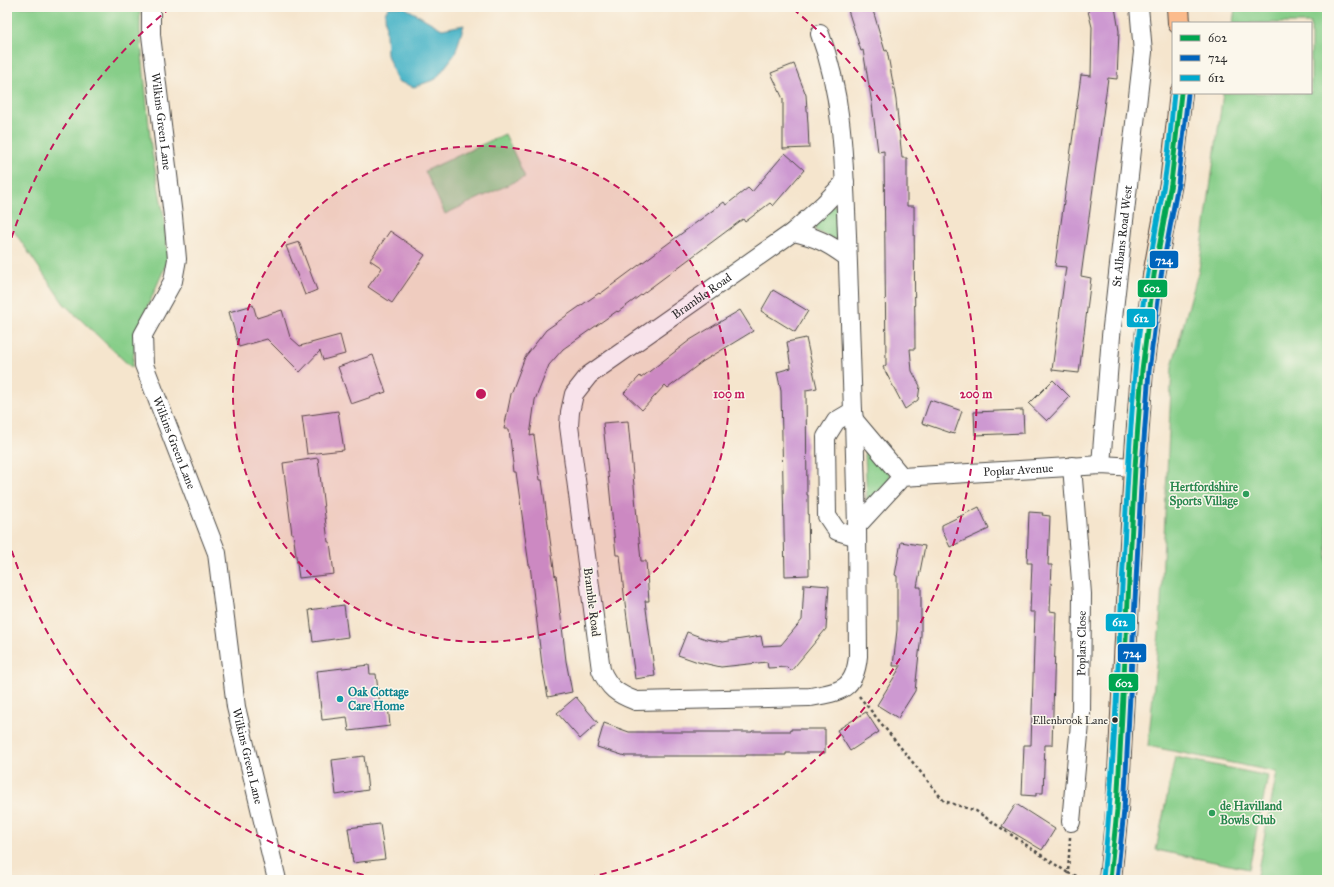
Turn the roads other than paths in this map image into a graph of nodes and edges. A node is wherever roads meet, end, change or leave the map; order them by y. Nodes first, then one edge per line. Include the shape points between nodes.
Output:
1 (151, 7) edge
2 (1139, 7) edge
3 (1178, 7) edge
4 (1179, 22) edge
5 (820, 34) dead end
6 (1181, 94) edge
7 (845, 182) junction
8 (793, 232) junction
9 (847, 257) junction
10 (854, 415) junction
11 (1101, 465) junction
12 (1072, 466) junction
13 (1135, 467) junction
14 (902, 477) junction
15 (857, 531) junction
16 (1071, 822) road end
17 (277, 880) edge
18 (1110, 880) edge

1 - 17 street, Wilkins Green Lane via 151,35 177,259 173,281 143,334 144,365 217,554 236,707
2 - 11 street, St Albans Road West via 1143,52 1111,336
3 - 4 main road
5 - 7 street via 828,56 842,126
6 - 13 main road via 1171,183 1154,275 1145,346
7 - 8 street, Bramble Road
7 - 9 street
8 - 9 street via 831,245
8 - 15 street, Bramble Road via 589,375 574,394 569,426 601,670 607,683 622,696 636,701 810,697 832,693 850,684 857,668 858,656
9 - 10 street
10 - 14 street
10 - 15 street
10 - 15 street via 836,421 826,437 828,516 837,531
11 - 12 street, Poplar Avenue
11 - 13 street, Poplar Avenue
12 - 14 street, Poplar Avenue
12 - 16 street, Poplars Close via 1082,594 1081,713
13 - 18 main road via 1117,810
14 - 15 street

